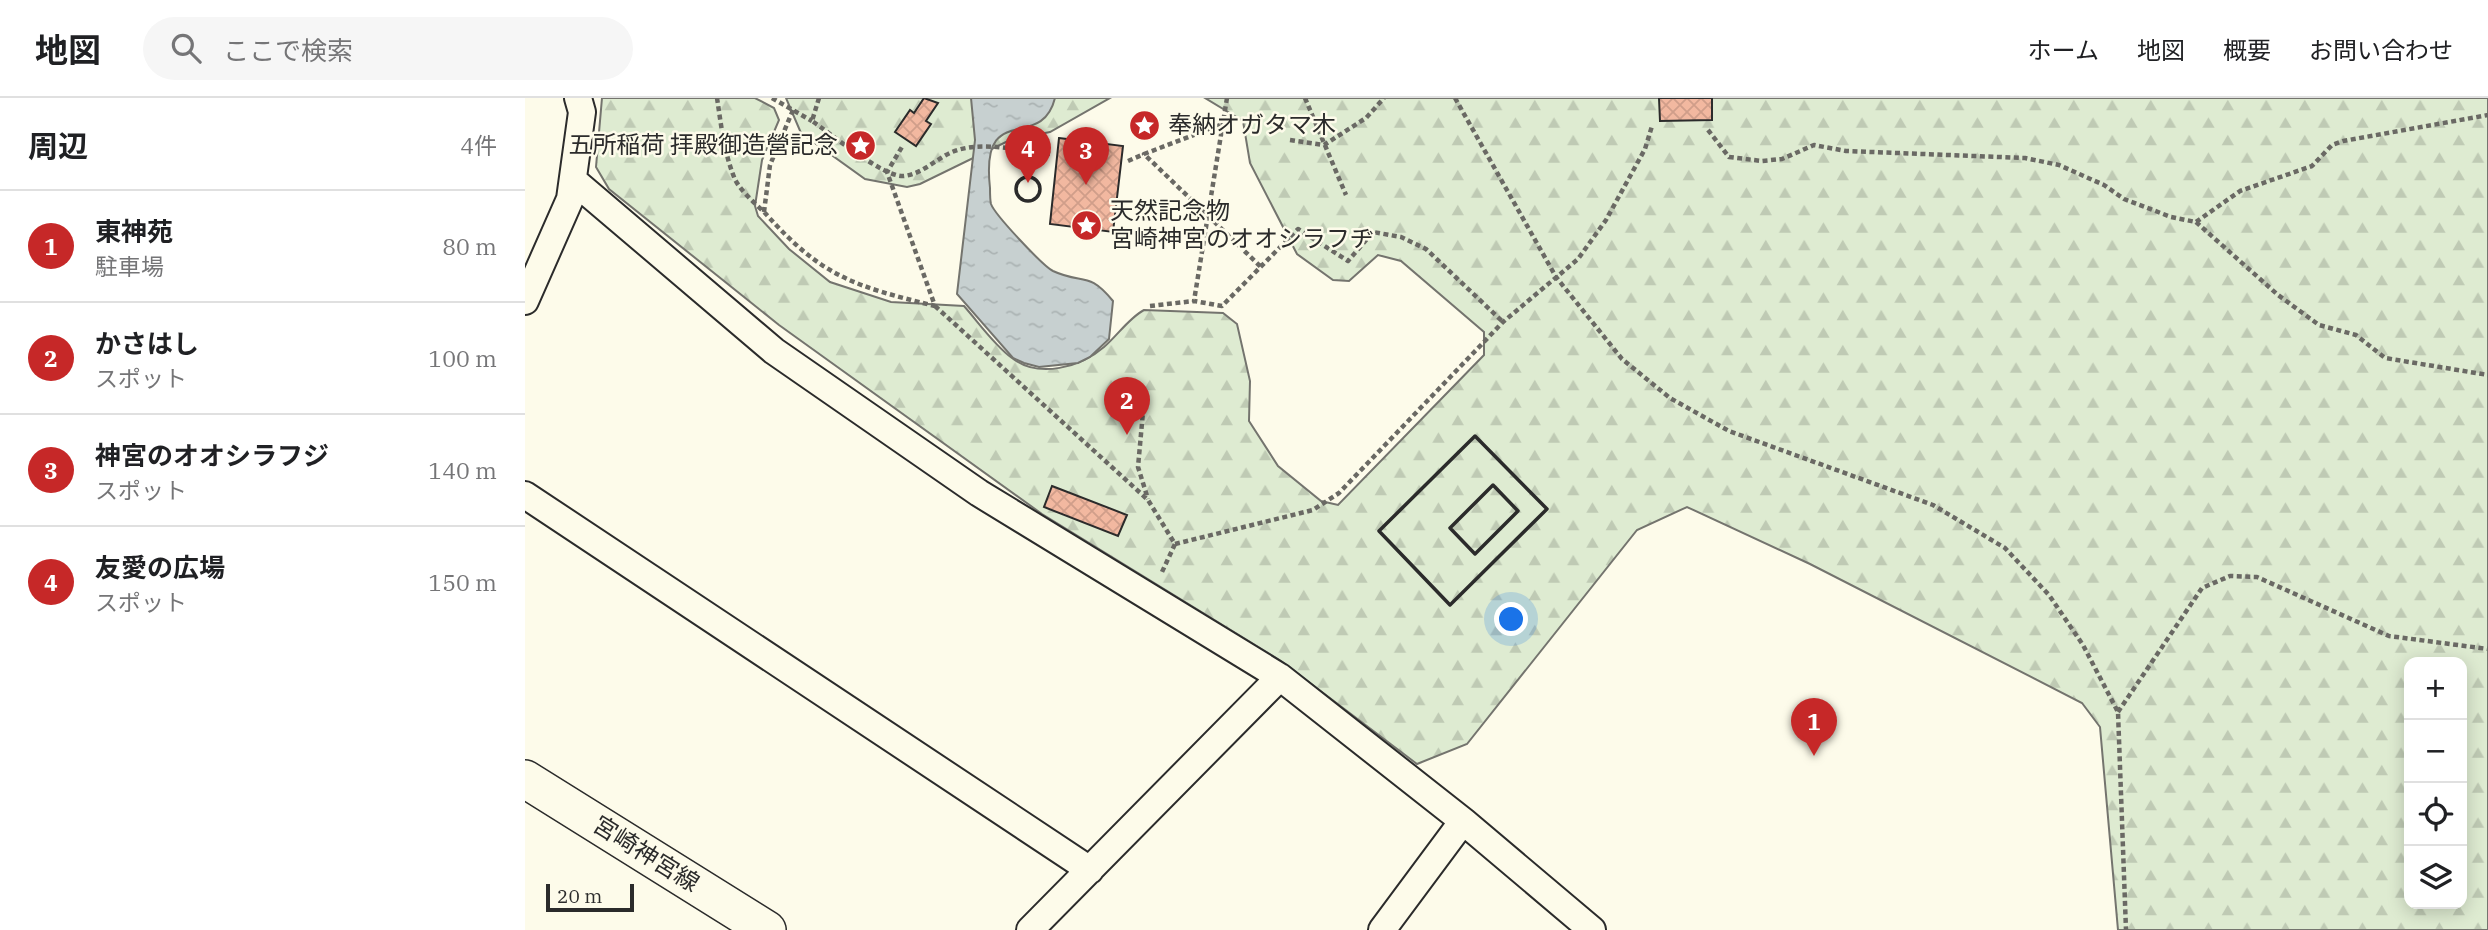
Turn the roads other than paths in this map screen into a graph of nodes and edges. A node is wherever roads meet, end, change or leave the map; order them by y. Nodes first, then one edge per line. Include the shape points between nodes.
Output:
1 (578, 98) edge
2 (574, 181) junction
3 (525, 301) edge
4 (525, 495) edge
5 (1280, 677) junction
6 (525, 779) edge
7 (1463, 821) junction
8 (1090, 870) junction
9 (768, 930) edge
10 (1030, 930) edge
11 (1382, 930) edge
12 (1592, 930) edge

1 - 2 street via 582,112
2 - 3 street
2 - 5 street via 774,351 979,493
4 - 8 street
5 - 7 street
5 - 8 street
6 - 9 main road, 宮崎神宮線
7 - 11 street
7 - 12 street
8 - 10 street

